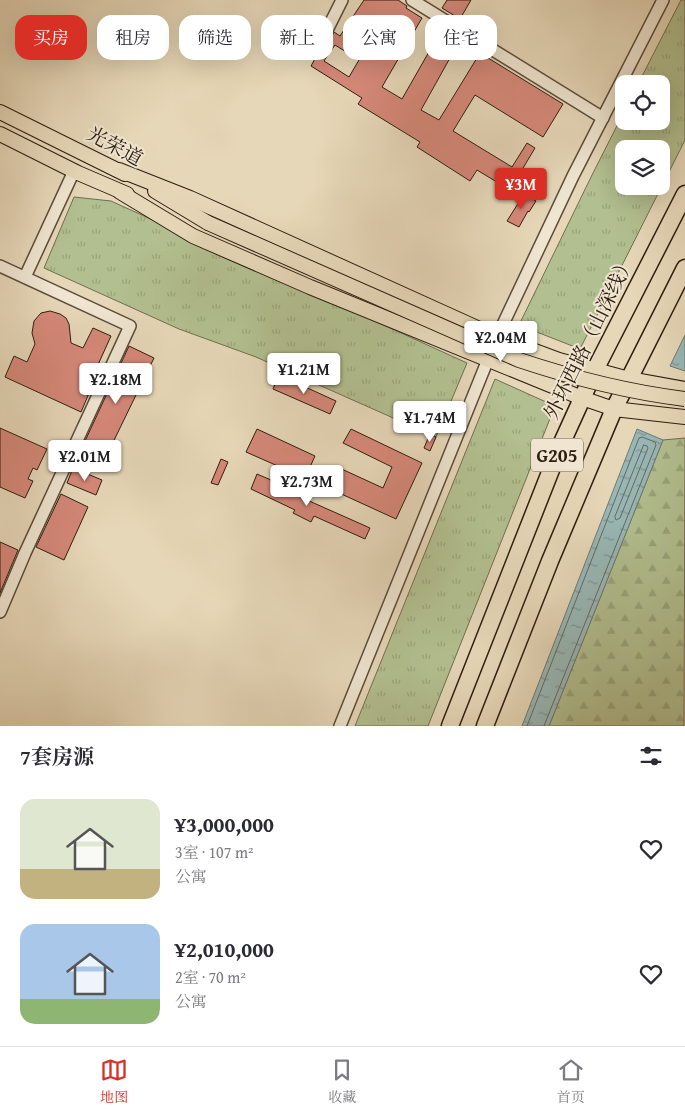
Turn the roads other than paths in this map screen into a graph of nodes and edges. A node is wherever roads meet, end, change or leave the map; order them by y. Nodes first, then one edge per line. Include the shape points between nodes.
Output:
1 (342, 0) edge
2 (663, 0) edge
3 (415, 1) edge
4 (333, 18) edge
5 (0, 112) edge
6 (603, 118) junction
7 (0, 134) edge
8 (119, 170) junction
9 (74, 171) junction
10 (120, 192) junction
11 (685, 194) edge
12 (208, 223) junction
13 (0, 266) edge
14 (685, 268) edge
15 (25, 277) junction
16 (497, 337) junction
17 (488, 360) junction
18 (595, 370) junction
19 (629, 379) junction
20 (685, 389) edge
21 (582, 398) junction
22 (685, 399) edge
23 (614, 409) junction
24 (685, 417) edge
25 (0, 612) edge
26 (340, 726) edge
27 (450, 726) edge
28 (485, 726) edge

1 - 4 street
2 - 6 street
3 - 6 street
5 - 8 main road, 光荣道
6 - 16 street
7 - 9 main road, 光荣道
8 - 12 main road, 光荣道
8 - 16 main road via 190,198
9 - 10 main road, 光荣道
9 - 15 street
10 - 12 main road
10 - 17 main road via 193,236 310,288
11 - 18 highway, 外环西路（山深线） / G205
12 - 22 main road, bridge via 519,360 566,376
13 - 15 street
14 - 19 highway, G205
15 - 25 street via 130,326
16 - 17 street
16 - 18 main road
17 - 21 main road
17 - 26 street
18 - 19 main road
18 - 21 highway, 外环西路（山深线） / G205
19 - 20 main road
19 - 23 highway, G205
21 - 23 main road
21 - 27 highway, 外环西路（山深线） / G205
23 - 24 main road
23 - 28 highway, G205

